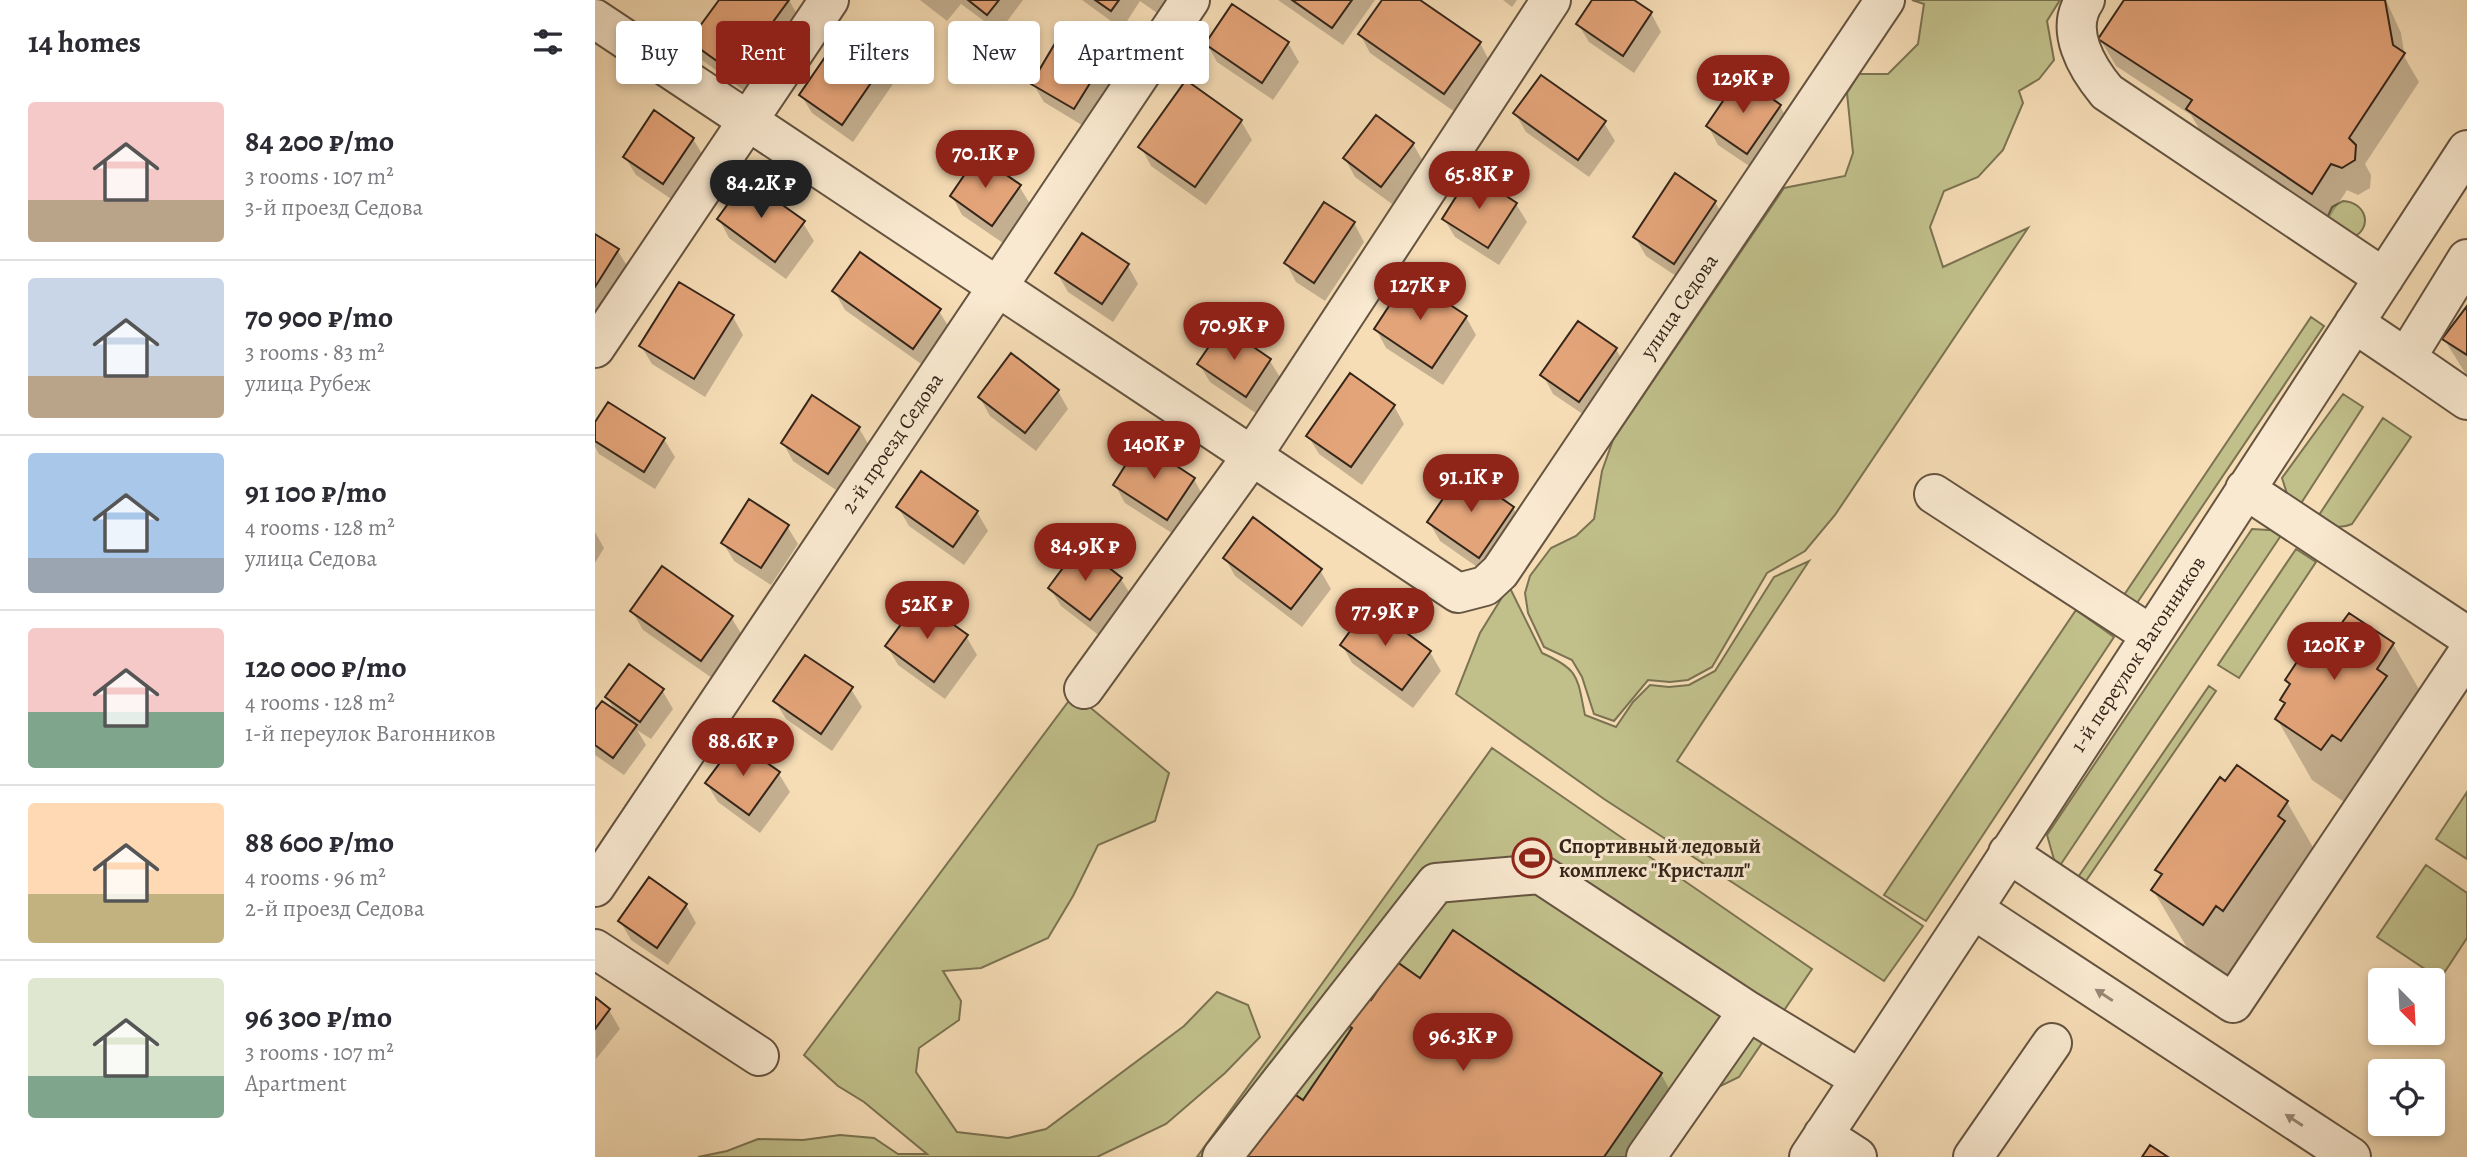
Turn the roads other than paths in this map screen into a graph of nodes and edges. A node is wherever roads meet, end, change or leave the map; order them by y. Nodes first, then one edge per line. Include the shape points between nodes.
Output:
1 (829, 0) edge
2 (1190, 0) edge
3 (1551, 0) edge
4 (1885, 0) edge
5 (2085, 0) edge
6 (595, 19) edge
7 (748, 120) junction
8 (2467, 150) edge
9 (2467, 259) edge
10 (2384, 278) junction
11 (998, 286) junction
12 (2354, 323) junction
13 (595, 348) edge
14 (2406, 358) junction
15 (2467, 401) edge
16 (1252, 456) junction
17 (2245, 489) junction
18 (1934, 494) dead end
19 (2151, 635) junction
20 (2467, 636) edge
21 (2467, 654) edge
22 (1084, 689) dead end
23 (2008, 853) junction
24 (595, 887) edge
25 (1973, 909) junction
26 (595, 948) edge
27 (1748, 1011) junction
28 (2052, 1043) dead end
29 (759, 1056) dead end
30 (1860, 1079) junction
31 (1816, 1146) edge
32 (1222, 1157) edge
33 (1646, 1157) edge
34 (1857, 1157) edge
35 (1973, 1157) edge
36 (2351, 1157) edge

1 - 7 street
2 - 11 street, 2-й проезд Седова
3 - 16 street
4 - 16 street, улица Седова via 1500,572 1485,586 1458,593
5 - 10 street via 2077,30 2081,51 2090,72 2107,92
6 - 7 street
7 - 11 street
7 - 13 street
8 - 10 street, 1-й переулок Вагонников
9 - 14 street
10 - 12 street, 1-й переулок Вагонников
11 - 16 street
11 - 24 street, 2-й проезд Седова
12 - 14 street
12 - 17 street, 1-й переулок Вагонников
14 - 15 street
16 - 22 street
17 - 19 street, 1-й переулок Вагонников
17 - 20 street
18 - 19 street
19 - 23 street, 1-й переулок Вагонников
21 - 23 street via 2233,1003
23 - 25 street, 1-й переулок Вагонников
25 - 30 street, 1-й переулок Вагонников
36 -> 25 street
26 - 29 street
27 - 30 street
27 - 32 street via 1540,874 1436,883
27 - 33 street
28 - 35 street
30 - 31 street, 1-й переулок Вагонников
31 - 34 street

